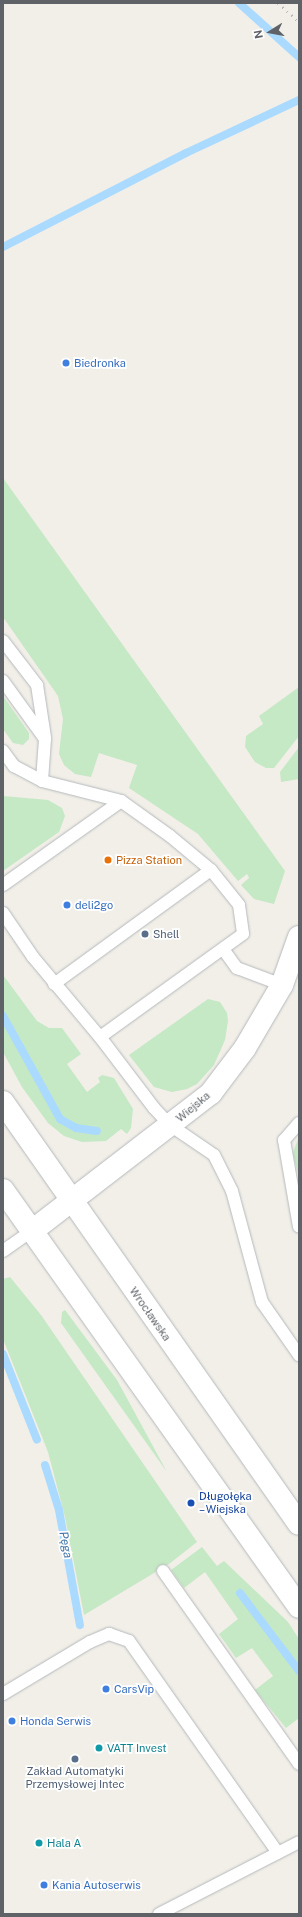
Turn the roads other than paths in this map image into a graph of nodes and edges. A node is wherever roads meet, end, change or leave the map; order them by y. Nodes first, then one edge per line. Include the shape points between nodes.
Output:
1 (3, 641) edge
2 (3, 681) edge
3 (45, 739) junction
4 (3, 752) edge
5 (42, 781) junction
6 (122, 801) junction
7 (211, 870) junction
8 (3, 885) edge
9 (3, 913) edge
10 (299, 937) edge
11 (223, 949) junction
12 (54, 984) junction
13 (282, 985) junction
14 (100, 1037) junction
15 (3, 1102) edge
16 (299, 1123) edge
17 (170, 1126) junction
18 (3, 1190) edge
19 (73, 1200) junction
20 (299, 1227) edge
21 (32, 1231) junction
22 (3, 1251) edge
23 (299, 1355) edge
24 (299, 1524) edge
25 (163, 1571) dead end
26 (299, 1607) edge
27 (3, 1694) edge
28 (299, 1764) edge
29 (299, 1842) edge
30 (278, 1853) junction
31 (159, 1914) edge

1 - 3 lane via 37,685
2 - 3 lane
3 - 5 lane
4 - 5 lane via 14,766
5 - 6 lane
6 - 7 lane
6 - 8 lane
7 - 11 lane via 239,905 243,934
7 - 12 lane
9 - 12 lane
10 - 13 main road, Wiejska
11 - 13 lane via 237,968
11 - 14 lane
12 - 14 lane
13 - 17 main road, Wiejska via 245,1048 211,1093
14 - 17 lane
15 - 19 main road, Wrocławska
16 - 20 lane via 284,1140
17 - 19 main road, Wiejska
17 - 23 lane via 214,1155 232,1191 262,1302
18 - 21 main road
19 - 21 main road, Wiejska
19 - 24 main road, Wrocławska via 114,1263
21 - 22 lane
21 - 26 main road
25 - 28 lane
27 - 30 lane via 90,1642 109,1634 130,1641
29 - 30 lane
30 - 31 lane

